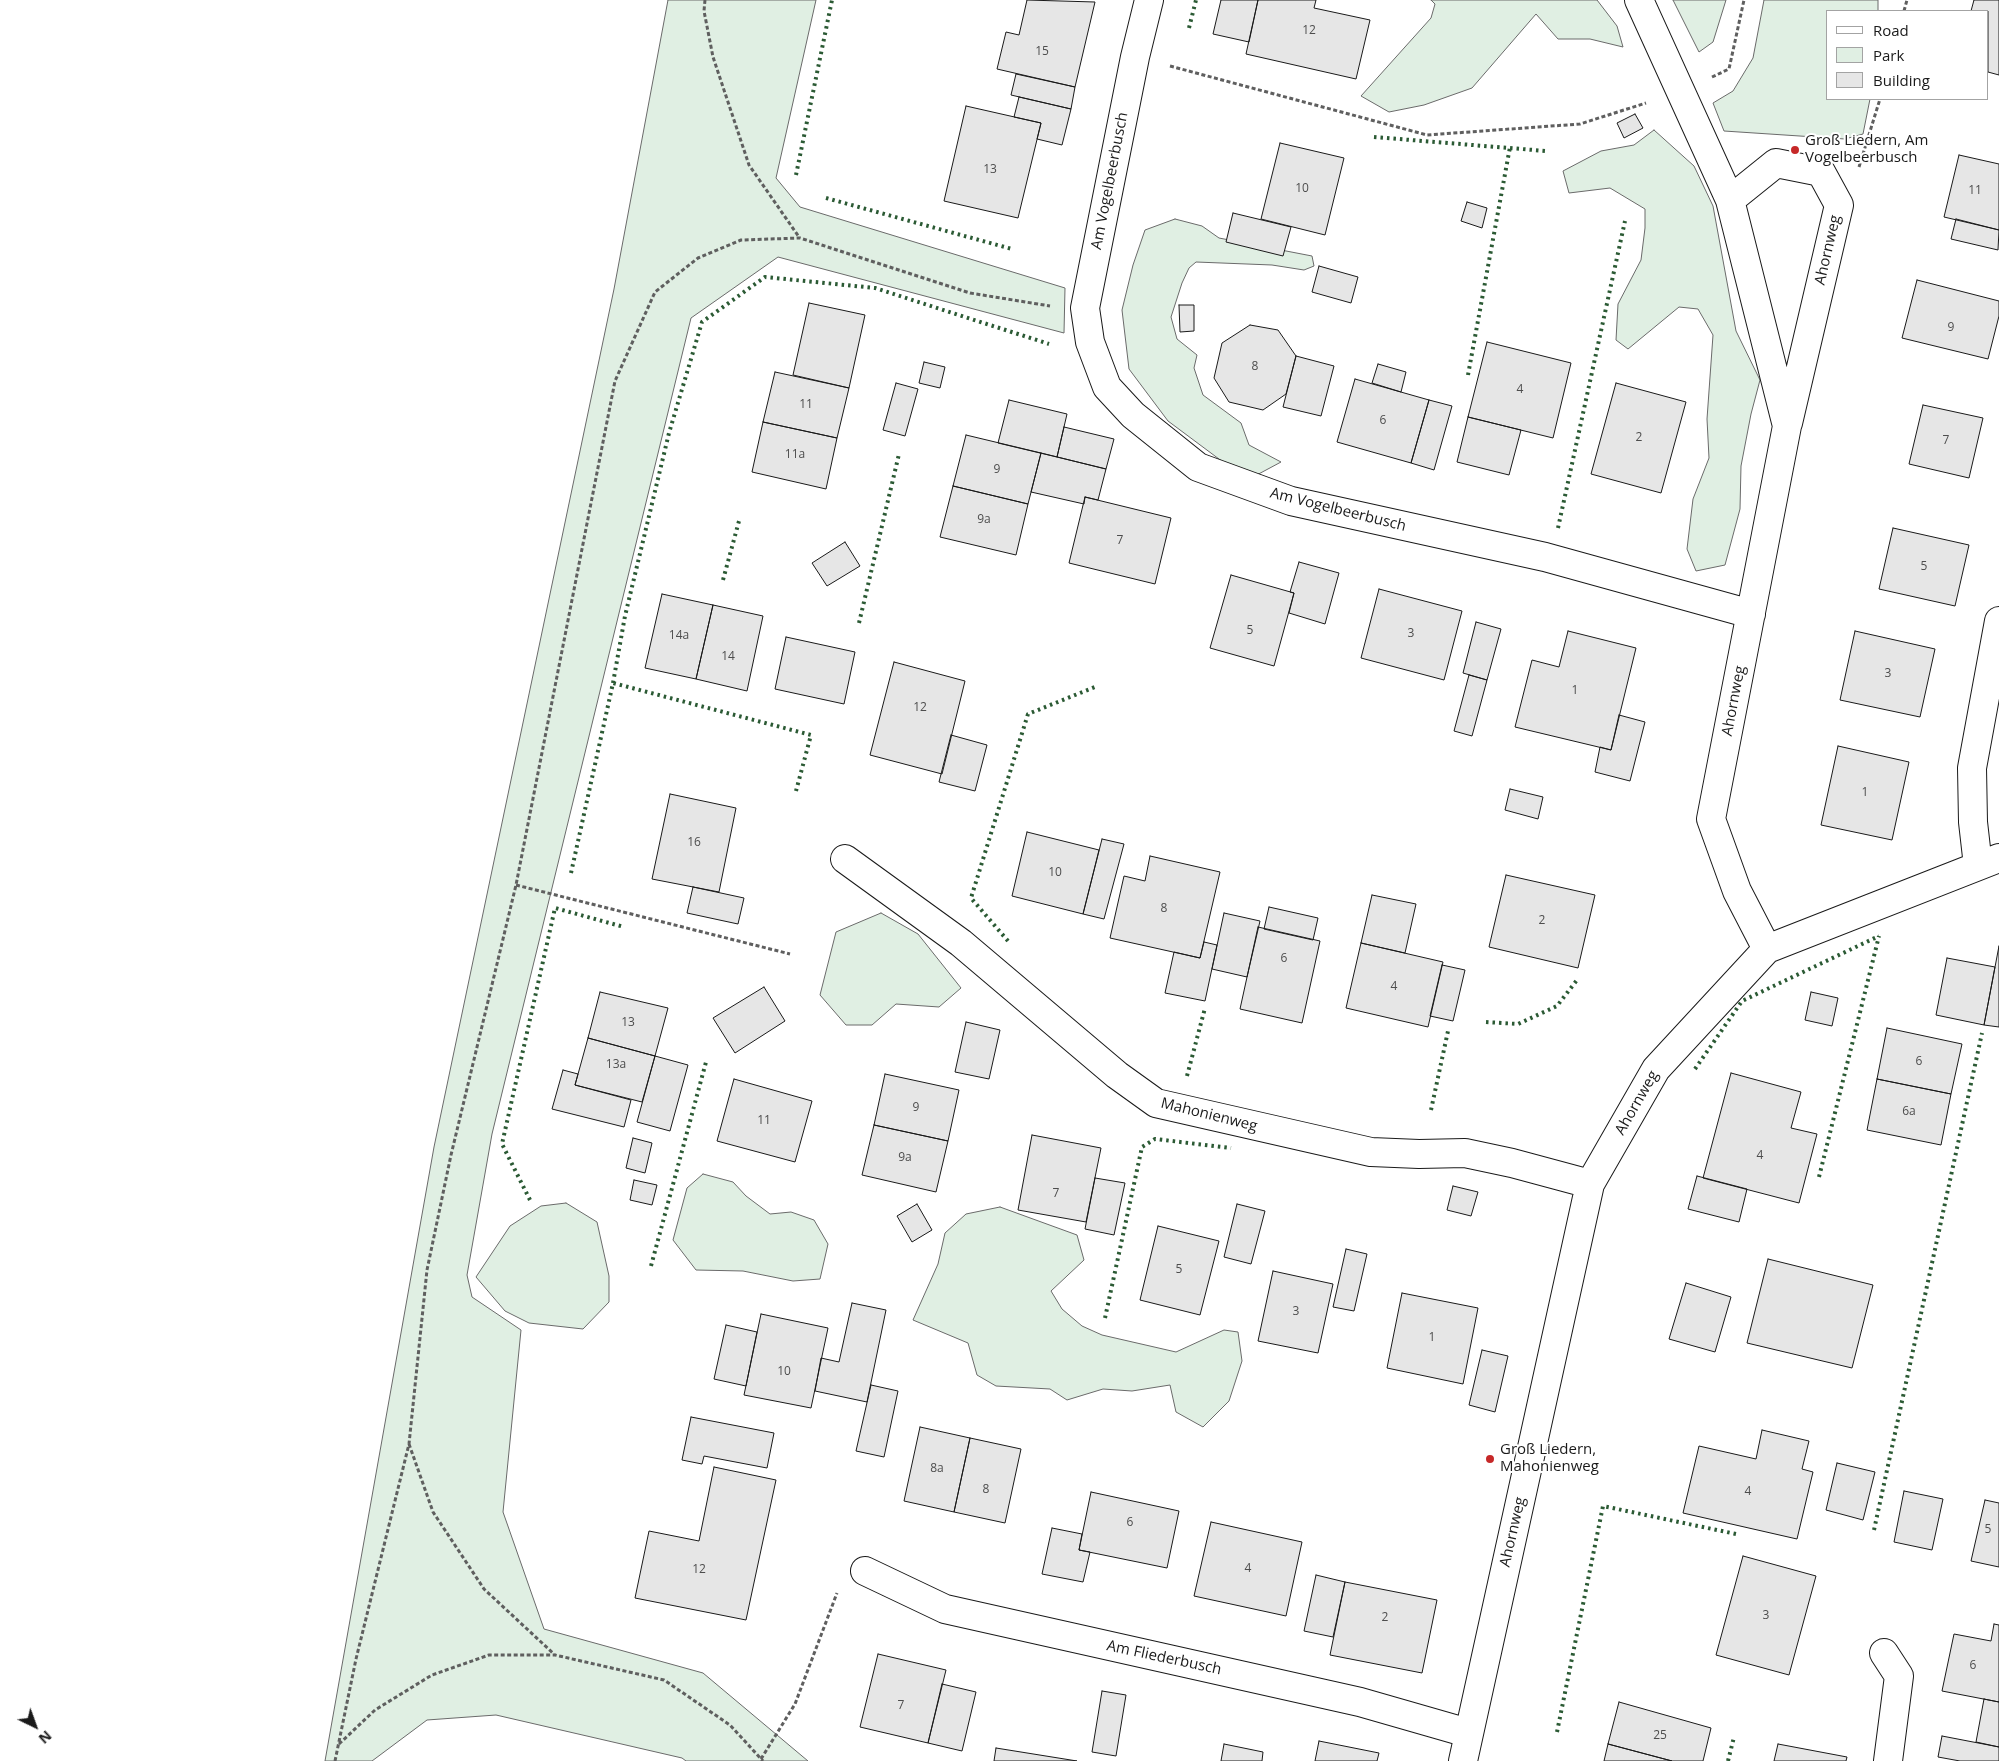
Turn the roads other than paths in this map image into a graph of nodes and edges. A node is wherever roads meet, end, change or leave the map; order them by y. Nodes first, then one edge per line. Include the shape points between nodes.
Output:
1 (1149, 0) edge
2 (1639, 0) edge
3 (1730, 200) junction
4 (1787, 426) junction
5 (1751, 614) junction
6 (1999, 621) edge
7 (845, 859) dead end
8 (1988, 862) edge
9 (1767, 949) junction
10 (1590, 1184) junction
11 (865, 1571) road end
12 (1884, 1653) dead end
13 (1468, 1733) junction
14 (1463, 1761) edge
15 (1888, 1761) edge

1 - 5 street, Am Vogelbeerbusch via 1085,308 1090,342 1107,387 1133,415 1198,467 1291,501 1545,557
2 - 3 street
3 - 4 street, Ahornweg
3 - 4 street, Ahornweg via 1776,163 1821,172 1839,206
4 - 5 street, Ahornweg
5 - 9 street, Ahornweg via 1711,820 1737,891
6 - 8 street via 1972,768 1973,822
7 - 10 street, Mahonienweg via 961,943 1117,1075 1156,1103 1371,1152 1465,1153
8 - 9 street
9 - 10 street, Ahornweg via 1656,1069
10 - 13 street, Ahornweg
11 - 13 street, Am Fliederbusch via 945,1609 1360,1702
12 - 15 street via 1899,1676
13 - 14 street, Ahornweg

